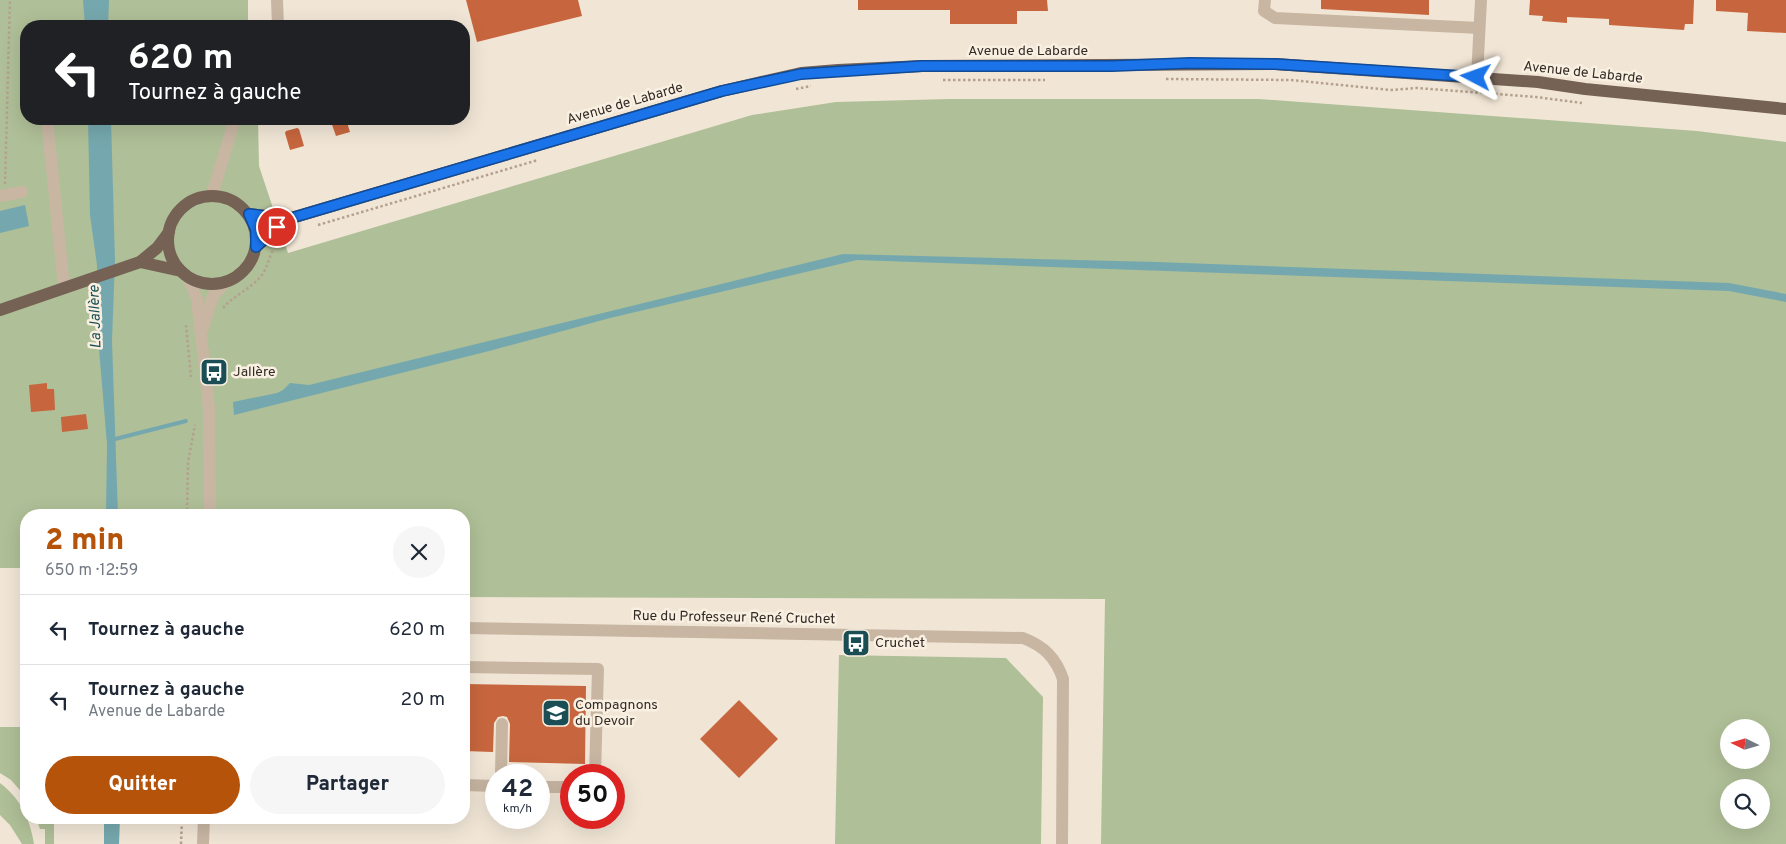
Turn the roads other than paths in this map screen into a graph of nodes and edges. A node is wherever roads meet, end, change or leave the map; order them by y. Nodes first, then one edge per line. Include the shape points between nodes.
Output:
1 (277, 0) edge
2 (1265, 0) edge
3 (1481, 0) edge
4 (278, 20) edge
5 (1479, 28) junction
6 (1476, 77) junction
7 (1786, 109) edge
8 (48, 125) edge
9 (233, 125) edge
10 (22, 192) dead end
11 (212, 195) junction
12 (2, 196) edge
13 (249, 214) junction
14 (288, 219) junction
15 (169, 232) junction
16 (256, 247) junction
17 (140, 262) junction
18 (185, 274) junction
19 (226, 282) junction
20 (64, 287) junction
21 (0, 310) edge
22 (201, 341) junction
23 (210, 509) edge
24 (470, 628) edge
25 (470, 667) edge
26 (502, 724) dead end
27 (501, 764) edge
28 (594, 764) edge
29 (470, 785) edge
30 (485, 786) edge
31 (204, 824) edge
32 (203, 844) edge
33 (1062, 844) edge

1 - 4 street
2 - 5 street via 1264,11 1275,18
3 - 5 street
5 - 6 street
6 - 7 main road, Avenue de Labarde
6 - 14 main road, Avenue de Labarde via 1215,63 922,66 801,74 722,91
8 - 20 street
9 - 11 street
10 - 12 street
11 - 13 main road via 237,202
11 - 15 main road via 195,199 181,209
13 - 14 main road, Avenue de Labarde
13 - 16 main road via 256,230
14 - 16 main road, Avenue de Labarde
15 - 17 main road
15 - 18 main road via 169,249
16 - 19 main road via 249,265
17 - 18 main road
17 - 20 main road
18 - 19 main road via 207,284
18 - 22 street via 197,299
19 - 22 street via 214,296 208,310
20 - 21 main road
22 - 23 street via 209,408
24 - 33 street, Rue du Professeur René Cruchet via 1023,638 1041,646 1055,660 1063,679
25 - 28 street via 598,669
26 - 27 street
29 - 30 street
31 - 32 street

